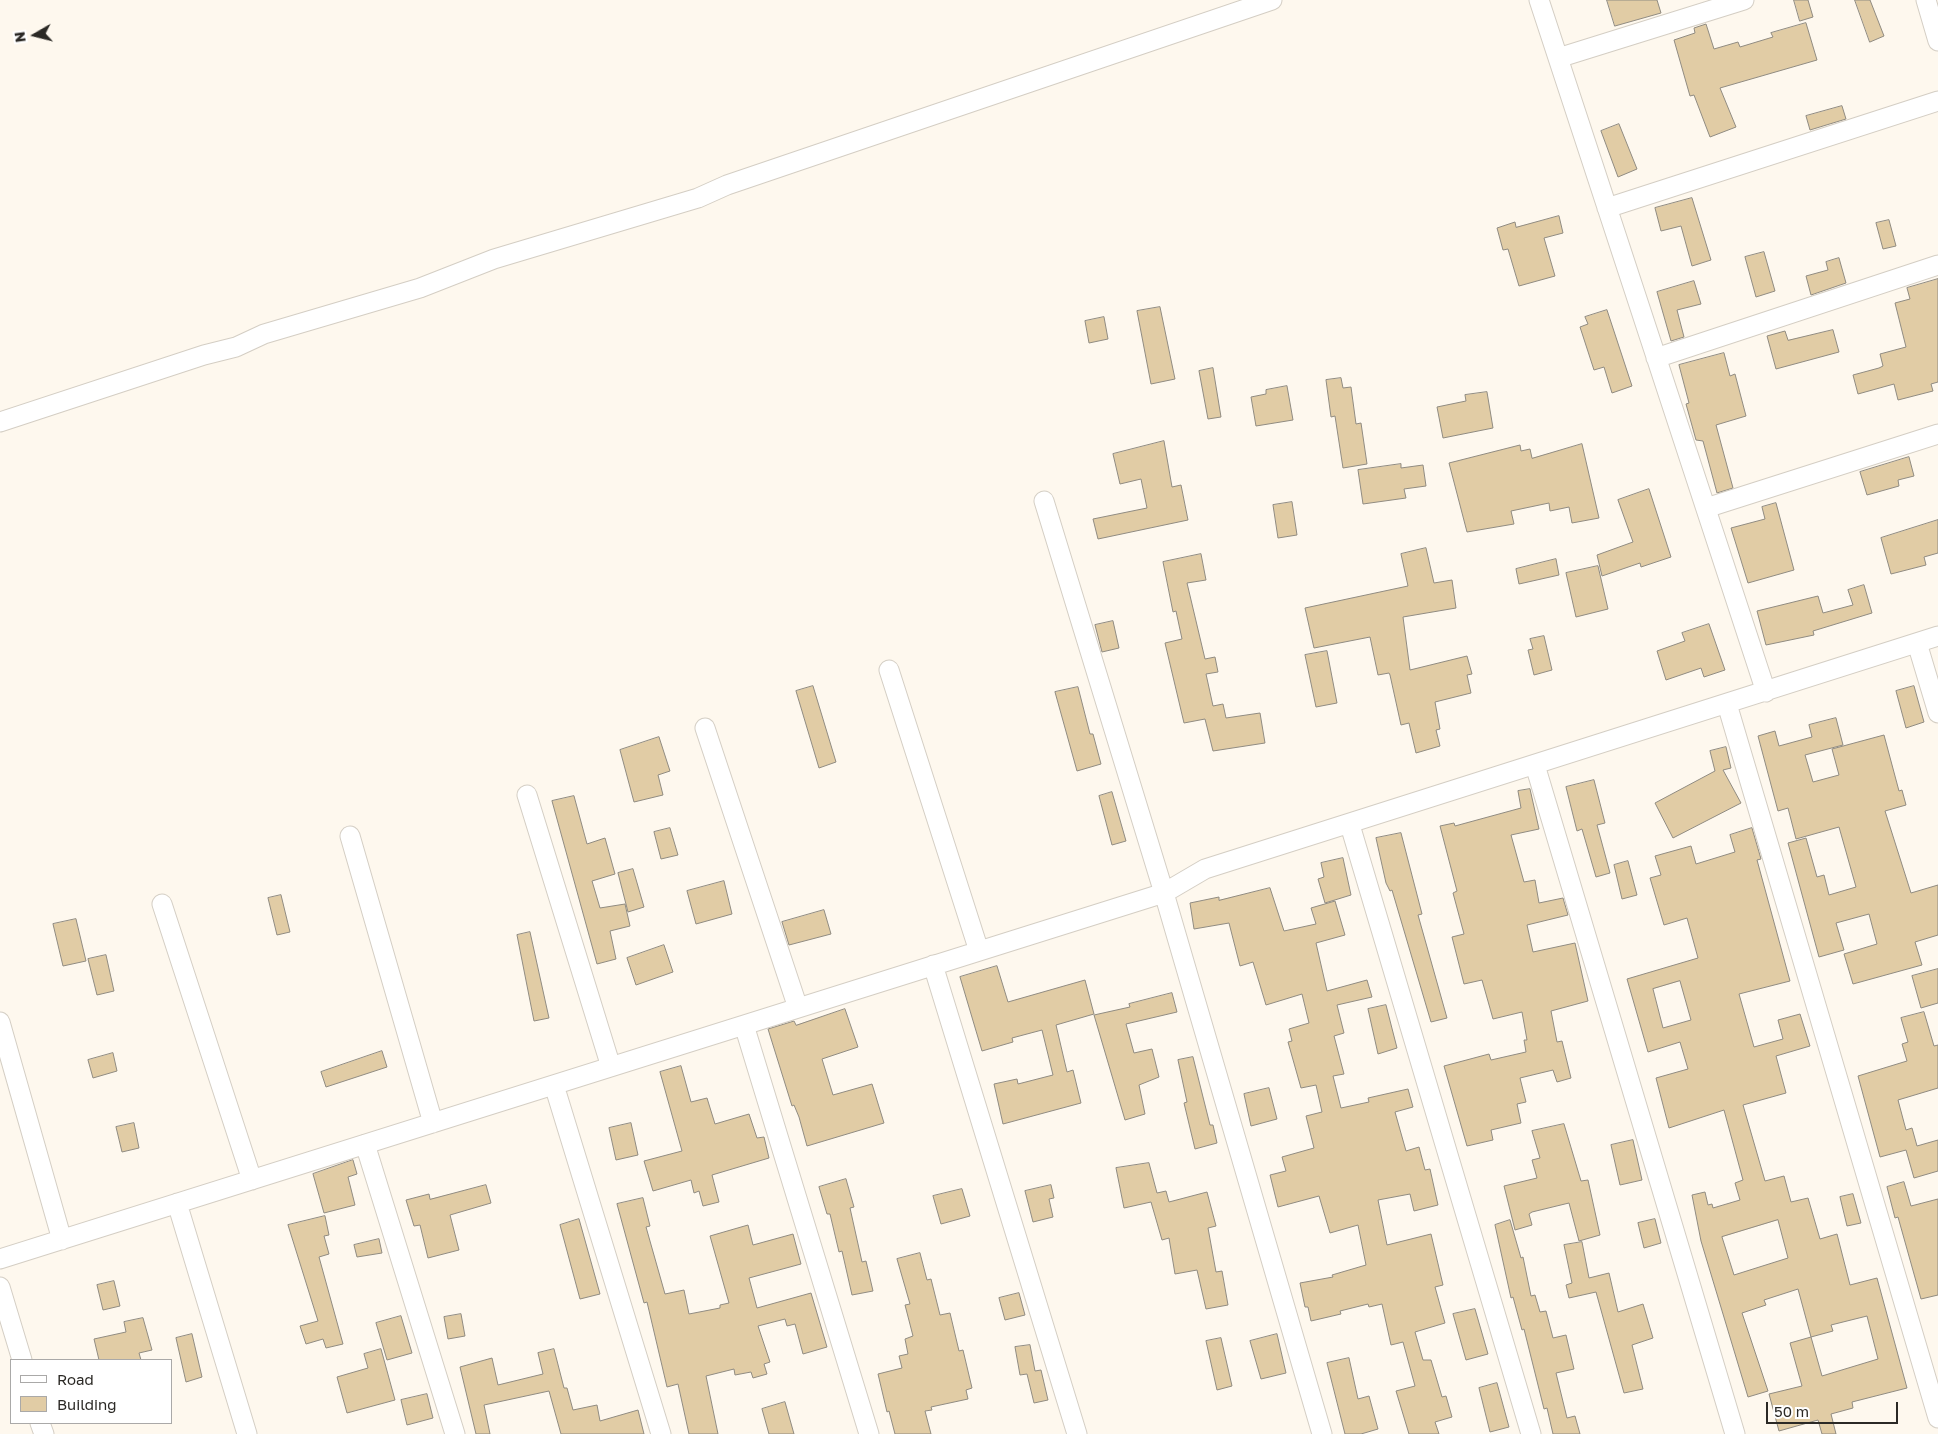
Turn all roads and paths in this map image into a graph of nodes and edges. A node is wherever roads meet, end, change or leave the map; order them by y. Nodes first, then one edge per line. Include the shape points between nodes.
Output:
1 (1272, 0) edge
2 (1539, 0) edge
3 (1744, 0) edge
4 (1926, 0) edge
5 (1937, 34) edge
6 (1558, 58) junction
7 (1938, 101) edge
8 (1607, 208) junction
9 (1938, 265) edge
10 (1656, 358) junction
11 (0, 422) edge
12 (1938, 434) edge
13 (1044, 501) dead end
14 (1706, 508) junction
15 (1938, 636) edge
16 (1917, 643) junction
17 (889, 670) dead end
18 (1766, 692) junction
19 (1727, 704) junction
20 (1938, 712) edge
21 (705, 728) dead end
22 (1535, 765) junction
23 (527, 794) dead end
24 (1350, 825) junction
25 (350, 836) dead end
26 (1164, 893) junction
27 (162, 904) dead end
28 (979, 951) junction
29 (933, 965) junction
30 (798, 1008) junction
31 (0, 1022) edge
32 (744, 1025) junction
33 (611, 1067) junction
34 (554, 1085) junction
35 (433, 1123) junction
36 (365, 1144) junction
37 (252, 1180) junction
38 (177, 1203) junction
39 (62, 1240) junction
40 (0, 1259) edge
41 (0, 1287) edge
42 (22, 1359) edge
43 (1938, 1418) edge
44 (247, 1434) edge
45 (456, 1434) edge
46 (661, 1434) edge
47 (869, 1434) edge
48 (1077, 1434) edge
49 (1322, 1434) edge
50 (1531, 1434) edge
51 (1735, 1434) edge

1 - 11 street via 727,185 698,198 494,260 420,288 264,334 236,347
2 - 6 street
3 - 6 street
4 - 5 street
6 - 8 street
7 - 8 street
8 - 10 street
9 - 10 street
10 - 14 street
12 - 14 street
13 - 26 street
14 - 18 street
15 - 16 street
16 - 18 street
16 - 20 street
17 - 28 street
18 - 19 street
19 - 22 street
19 - 43 street
21 - 30 street
22 - 24 street
22 - 51 street
23 - 33 street
24 - 26 street via 1205,869
24 - 50 street
25 - 35 street
26 - 28 street
26 - 49 street
27 - 37 street
28 - 29 street
29 - 30 street
29 - 48 street
30 - 32 street
31 - 39 street
32 - 33 street
32 - 47 street
33 - 34 street
34 - 35 street
34 - 46 street
35 - 36 street
36 - 37 street
36 - 45 street
37 - 38 street
38 - 39 street
38 - 44 street
39 - 40 street
41 - 42 street

